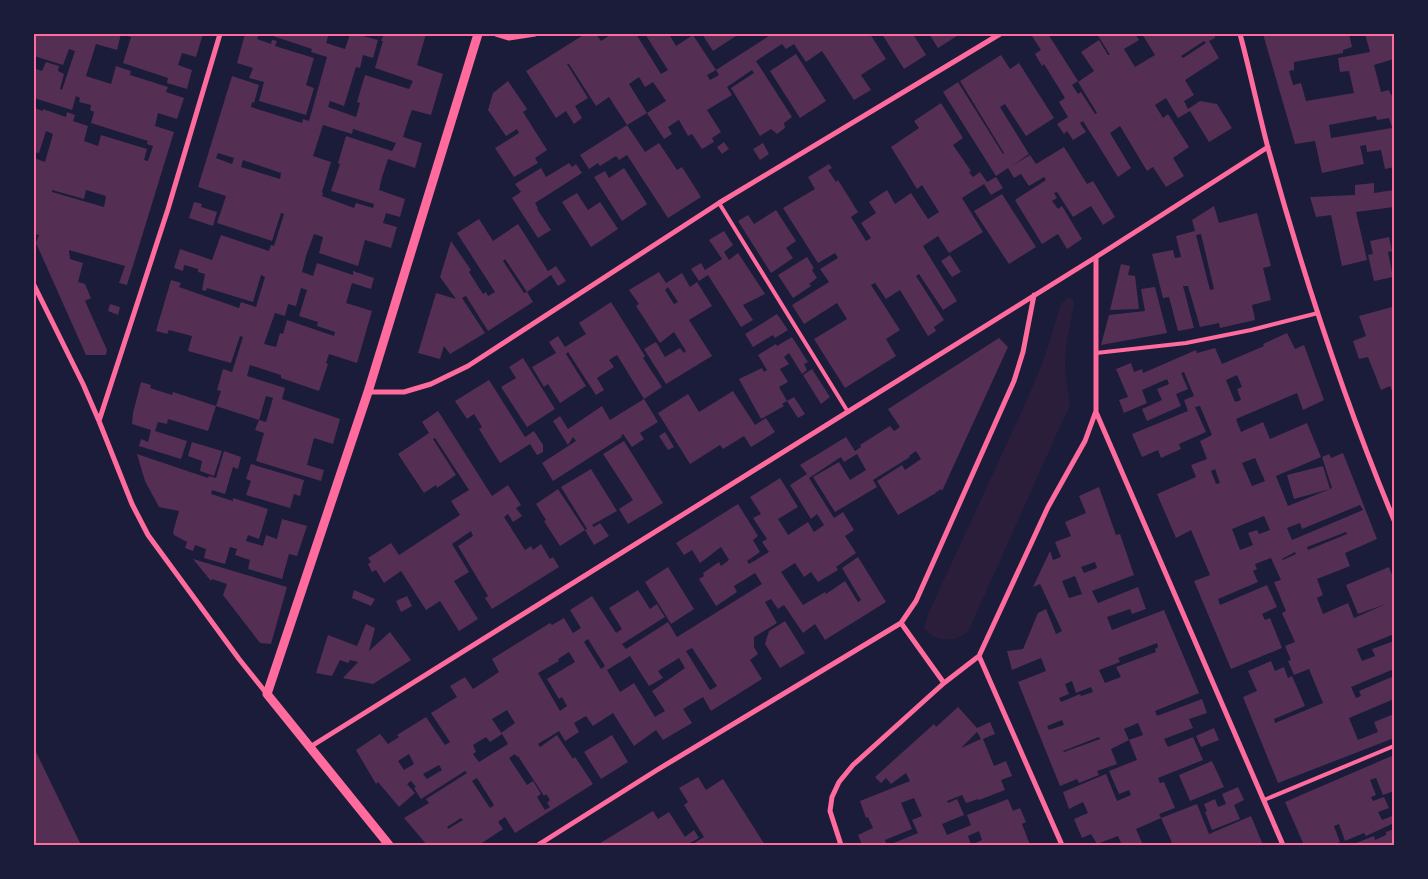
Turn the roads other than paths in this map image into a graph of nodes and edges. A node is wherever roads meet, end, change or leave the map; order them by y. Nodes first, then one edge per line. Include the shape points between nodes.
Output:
1 (220, 34) edge
2 (478, 34) edge
3 (496, 34) edge
4 (535, 34) edge
5 (1000, 34) edge
6 (1240, 34) edge
7 (1268, 147) junction
8 (718, 203) junction
9 (1096, 258) junction
10 (34, 285) edge
11 (1034, 295) junction
12 (1318, 313) junction
13 (1096, 354) junction
14 (368, 392) junction
15 (1096, 411) junction
16 (848, 412) junction
17 (99, 421) junction
18 (1394, 520) edge
19 (901, 623) junction
20 (979, 656) junction
21 (944, 683) junction
22 (267, 694) junction
23 (1394, 746) edge
24 (310, 747) junction
25 (1264, 800) junction
26 (389, 845) edge
27 (538, 845) edge
28 (841, 845) edge
29 (1062, 845) edge
30 (1283, 845) edge

1 - 17 street via 168,210
2 - 14 street
3 - 4 street via 509,38
5 - 8 street
6 - 7 street
7 - 9 street
7 - 12 street
8 - 14 street via 468,366 431,384 404,392
8 - 16 lane
9 - 11 street
9 - 13 street
10 - 17 street
11 - 16 street
11 - 19 street via 1014,381 916,601
12 - 13 lane via 1186,343
12 - 18 street
13 - 15 street
14 - 22 street
15 - 20 street via 1085,441 1048,507
15 - 25 street
16 - 24 street
17 - 22 street via 148,535
19 - 21 street
19 - 27 street
20 - 21 street
20 - 29 street
21 - 28 street via 839,782 830,811
22 - 24 street
23 - 25 lane
24 - 26 street
25 - 30 street

